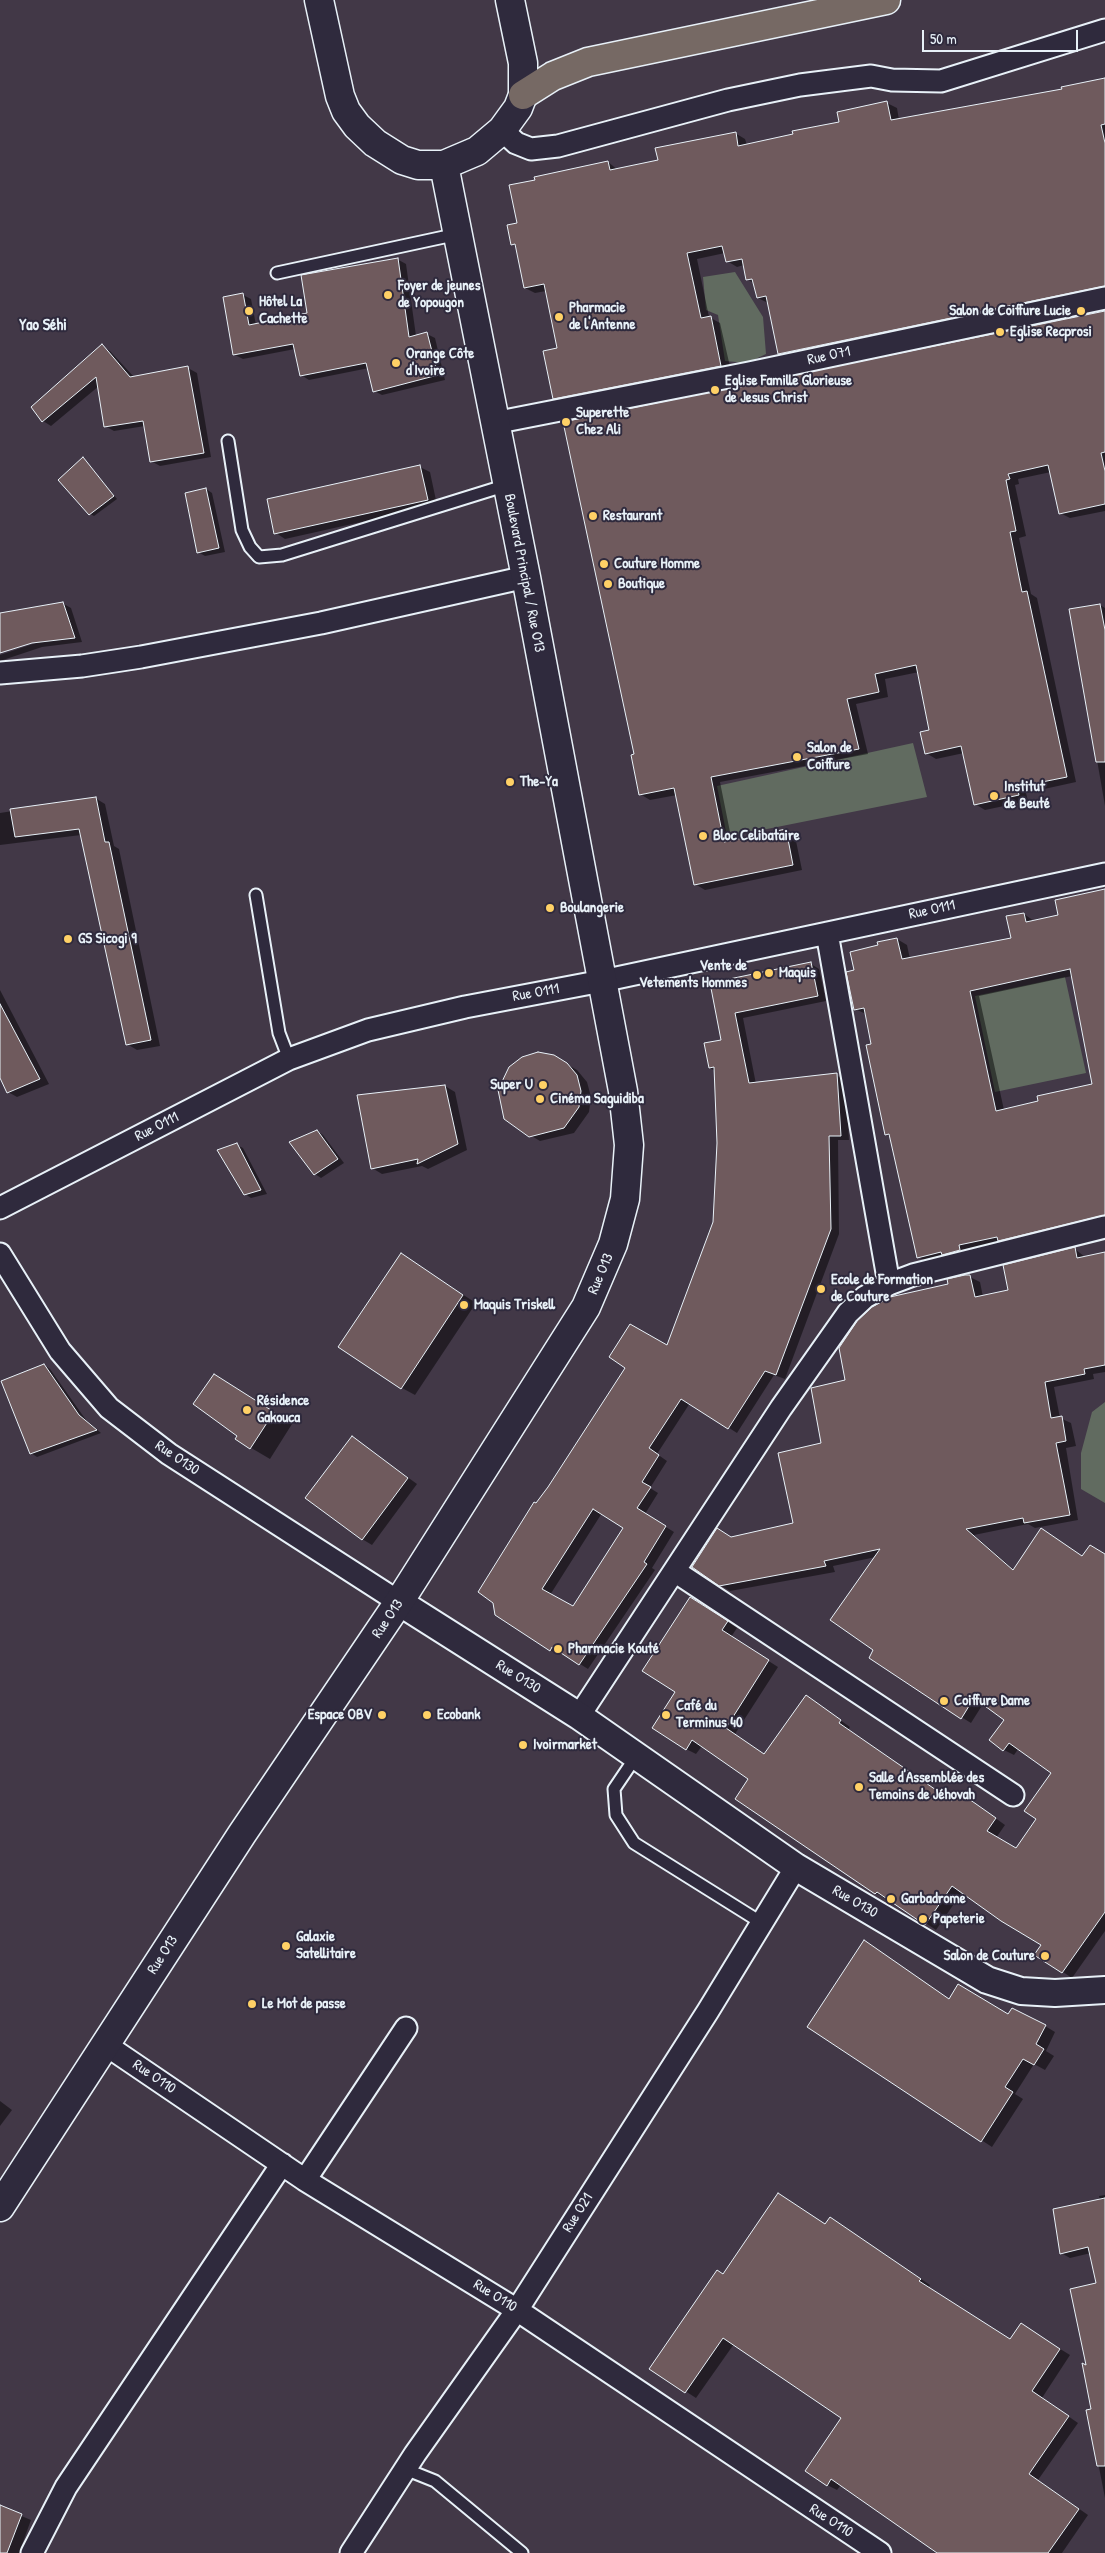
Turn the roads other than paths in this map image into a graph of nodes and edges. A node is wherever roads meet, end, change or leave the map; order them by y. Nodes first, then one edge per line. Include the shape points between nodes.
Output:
1 (319, 0) edge
2 (510, 0) edge
3 (886, 0) edge
4 (1105, 30) edge
5 (523, 95) junction
6 (502, 130) junction
7 (444, 165) junction
8 (458, 234) junction
9 (277, 273) dead end
10 (1105, 298) edge
11 (494, 423) junction
12 (228, 441) dead end
13 (507, 485) junction
14 (526, 577) junction
15 (0, 673) edge
16 (1105, 874) edge
17 (256, 895) dead end
18 (827, 933) junction
19 (602, 981) junction
20 (289, 1060) junction
21 (0, 1208) edge
22 (1105, 1227) edge
23 (0, 1254) edge
24 (889, 1284) junction
25 (676, 1572) junction
26 (399, 1602) junction
27 (579, 1716) junction
28 (636, 1755) junction
29 (1013, 1795) dead end
30 (796, 1868) junction
31 (762, 1923) junction
32 (1105, 1990) edge
33 (406, 2028) dead end
34 (106, 2045) junction
35 (282, 2164) junction
36 (306, 2180) junction
37 (0, 2207) edge
38 (517, 2310) junction
39 (405, 2469) junction
40 (32, 2553) edge
41 (351, 2553) edge
42 (522, 2553) edge
43 (880, 2553) edge

1 - 7 main road via 340,96 356,126 402,160 418,165
2 - 5 main road via 523,63
3 - 5 highway via 588,62 553,76
4 - 6 street via 940,81 871,76 800,84 558,146 531,149 516,143
5 - 6 main road
6 - 7 main road via 477,151
7 - 8 main road, Boulevard Principal / Rue O13
8 - 9 lane
8 - 11 main road, Boulevard Principal / Rue O13
10 - 11 street, Rue O71
11 - 13 main road, Boulevard Principal / Rue O13
12 - 13 lane via 242,530 259,558 282,556
13 - 14 main road, Boulevard Principal / Rue O13
14 - 15 street via 320,623 141,657
14 - 19 main road, Boulevard Principal / Rue O13
16 - 18 street, Rue O111
17 - 20 lane via 279,1033
18 - 19 street, Rue O111
18 - 24 street
19 - 20 street, Rue O111 via 407,1019 341,1038
19 - 26 main road, Rue O13 via 624,1091 629,1145 625,1199 613,1244 586,1307
20 - 21 street, Rue O111
22 - 24 street via 947,1266
23 - 26 street, Rue O130 via 60,1351 109,1408 168,1454
24 - 25 street via 865,1297 848,1313 781,1408
25 - 27 street
25 - 29 street
26 - 27 street, Rue O130
26 - 34 main road, Rue O13 via 242,1834
27 - 28 street, Rue O130
28 - 30 street, Rue O130
28 - 31 lane via 614,1789 616,1815 634,1842
30 - 31 street, Rue O21
30 - 32 street, Rue O130 via 987,1980 1021,1991
31 - 38 street, Rue O21
33 - 36 street
34 - 35 street, Rue O110
34 - 37 main road, Rue O13
35 - 36 street, Rue O110
35 - 40 street via 66,2487
36 - 38 street, Rue O110
38 - 39 street, Rue O21
38 - 43 street, Rue O110
39 - 41 street, Rue O21
39 - 42 lane via 435,2481

